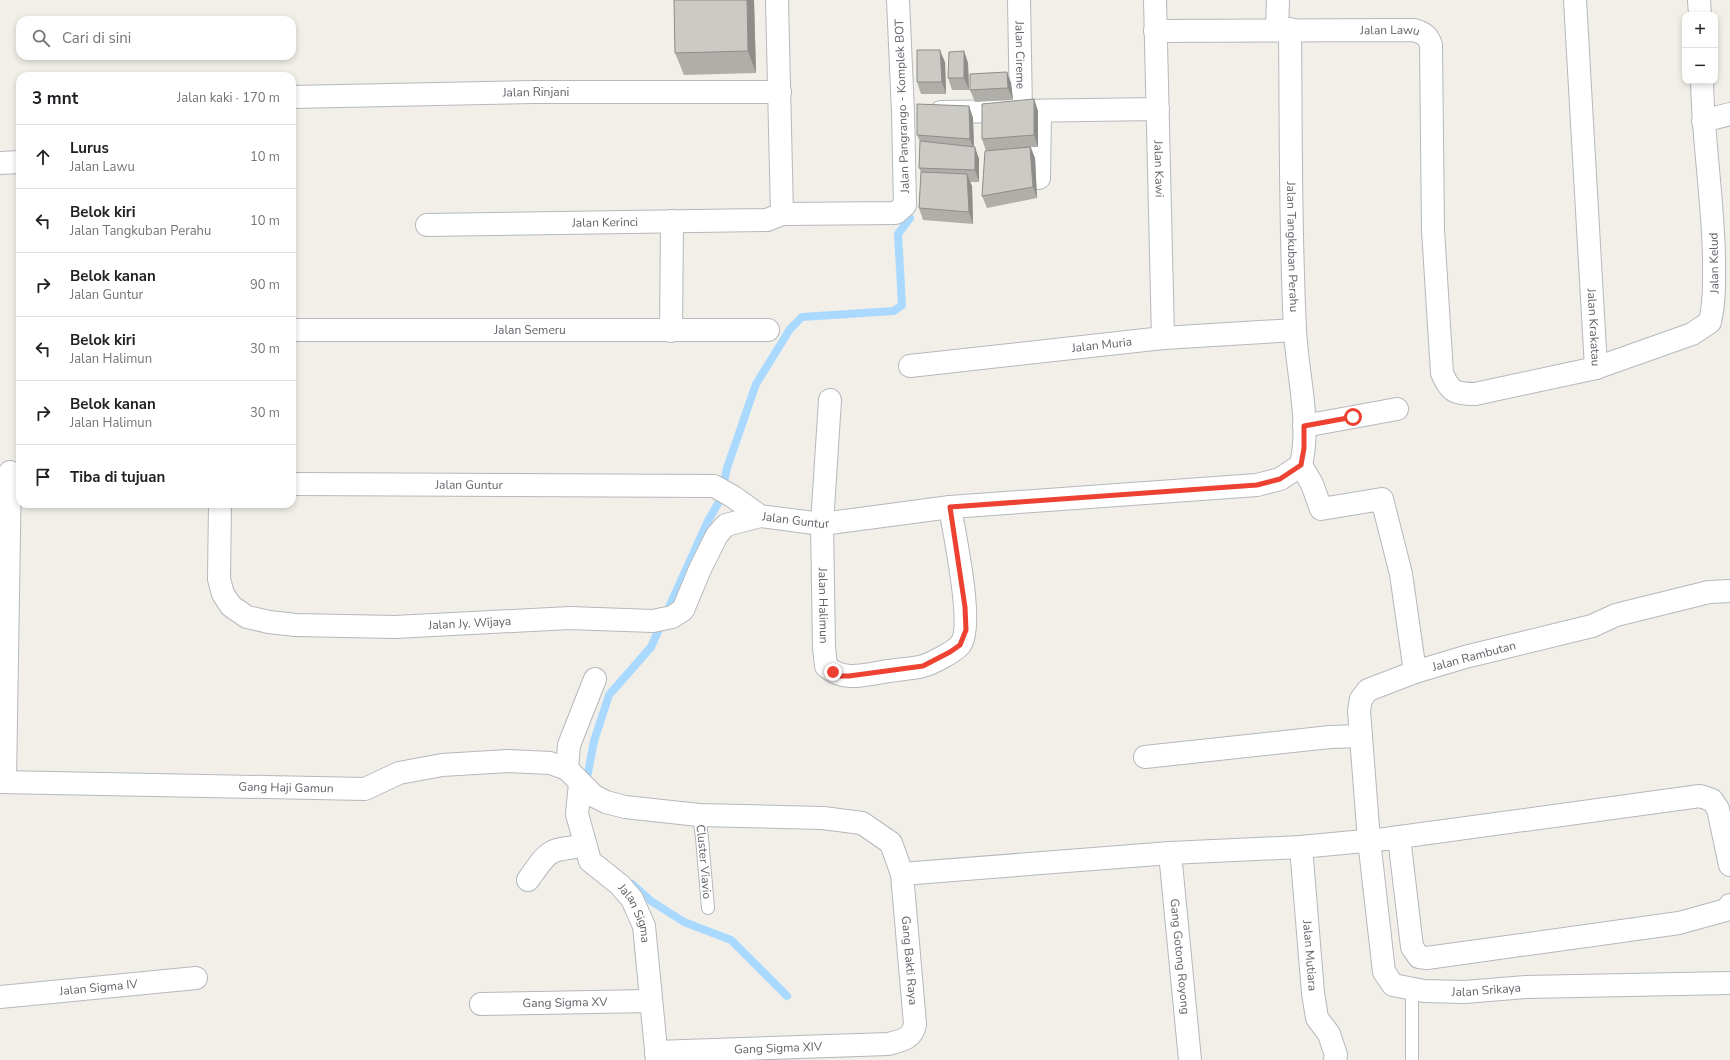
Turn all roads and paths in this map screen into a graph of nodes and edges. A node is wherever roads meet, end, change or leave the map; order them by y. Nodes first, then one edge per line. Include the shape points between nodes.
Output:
1 (777, 0) edge
2 (898, 0) edge
3 (1019, 0) edge
4 (1154, 0) edge
5 (1278, 0) edge
6 (1575, 0) edge
7 (1700, 0) edge
8 (1700, 12) edge
9 (1283, 29) junction
10 (1155, 31) junction
11 (1702, 84) edge
12 (780, 92) junction
13 (296, 101) edge
14 (1158, 109) junction
15 (1030, 111) junction
16 (903, 112) junction
17 (1730, 114) edge
18 (1703, 122) junction
19 (16, 162) edge
20 (0, 163) edge
21 (1039, 178) dead end
22 (782, 214) junction
23 (672, 221) junction
24 (427, 225) dead end
25 (1433, 230) joint
26 (296, 330) edge
27 (768, 330) dead end
28 (1295, 330) junction
29 (672, 331) junction
30 (1163, 338) junction
31 (910, 366) dead end
32 (1596, 368) junction
33 (830, 400) dead end
34 (1397, 409) dead end
35 (1304, 426) junction
36 (1301, 465) junction
37 (10, 472) edge
38 (296, 484) edge
39 (950, 507) junction
40 (220, 508) edge
41 (760, 516) junction
42 (822, 524) junction
43 (1730, 591) edge
44 (1416, 672) junction
45 (595, 679) dead end
46 (1361, 736) junction
47 (1145, 757) dead end
48 (574, 776) junction
49 (3, 782) edge
50 (699, 815) junction
51 (1399, 837) junction
52 (1369, 840) junction
53 (585, 846) junction
54 (1301, 847) junction
55 (1170, 854) junction
56 (1730, 865) edge
57 (902, 874) junction
58 (528, 880) dead end
59 (1730, 905) edge
60 (708, 908) dead end
61 (196, 978) dead end
62 (1730, 983) edge
63 (1412, 989) junction
64 (0, 997) edge
65 (650, 1001) junction
66 (481, 1004) dead end
67 (901, 1040) joint
68 (656, 1056) edge
69 (1190, 1060) edge
70 (1335, 1060) edge
71 (1412, 1060) edge

1 - 12 street
2 - 16 street, Jalan Pangrango - Komplek BOT
3 - 15 street, Jalan Cireme
4 - 10 street, Jalan Kawi
5 - 9 street, Jalan Tangkuban Perahu
6 - 32 street, Jalan Krakatau
7 - 8 street
9 - 10 street, Jalan Lawu
9 - 25 street, Jalan Lawu via 1414,30 1429,38
9 - 28 street, Jalan Tangkuban Perahu
10 - 14 street, Jalan Kawi
11 - 18 street, Jalan Kelud
12 - 13 street, Jalan Rinjani via 533,92
12 - 22 street
14 - 15 street
14 - 30 street, Jalan Kawi
15 - 16 street
15 - 21 street, Jalan Cireme
16 - 22 street, Jalan Pangrango - Komplek BOT via 905,205 896,213
17 - 18 street
18 - 32 street, Jalan Kelud via 1713,231 1714,304 1710,322 1692,334
19 - 20 street
22 - 23 street, Jalan Kerinci via 767,220
23 - 24 street, Jalan Kerinci
23 - 29 street
25 - 32 street, Jalan Krakatau via 1442,373 1448,387 1459,394 1475,394
26 - 29 street, Jalan Semeru
27 - 29 street, Jalan Semeru
28 - 30 street, Jalan Muria
28 - 35 street, Jalan Tangkuban Perahu
30 - 31 street, Jalan Muria
33 - 42 street
34 - 35 street
35 - 36 street, Jalan Tangkuban Perahu
36 - 39 street, Jalan Guntur via 1280,479 1257,485
36 - 44 street via 1312,484 1321,509 1382,499 1401,574
37 - 49 street
38 - 41 street, Jalan Guntur via 723,491
39 - 42 street, Jalan Guntur
39 - 42 street, Jalan Halimun via 965,607 966,630 960,645 923,666 849,676 840,676 826,666
40 - 41 street, Jalan Jy. Wijaya via 219,579 231,606 247,617 296,625 395,627 570,618 662,619 683,610 703,562 717,535 726,525
41 - 42 street, Jalan Guntur
43 - 44 street, Jalan Rambutan via 1708,592 1624,613 1592,626 1465,657
44 - 46 street, Jalan Rambutan via 1368,690 1363,695 1359,711
45 - 48 street, Jalan Sigma via 569,745
46 - 47 street via 1330,737
46 - 52 street, Jalan Rambutan
48 - 49 street, Gang Haji Gamun via 550,763 508,761 442,766 399,773 365,789
48 - 50 street, Gang Bakti Raya via 594,796 606,802 625,807
48 - 53 street, Jalan Sigma via 577,814
50 - 57 street, Gang Bakti Raya via 823,818 862,823 891,842
50 - 60 lane, Cluster Viavio
51 - 52 street
51 - 56 street via 1700,796 1712,800 1718,809
51 - 59 street via 1412,947 1419,957 1427,958 1679,923 1726,910
52 - 54 street
52 - 63 street, Jalan Srikaya via 1384,972 1393,985
53 - 58 street via 555,849 545,856
53 - 65 street, Jalan Sigma via 590,861 620,885 632,899 644,926
54 - 55 street
54 - 70 street, Jalan Mutiara via 1313,993 1317,1018 1329,1034 1336,1055
55 - 57 street
55 - 69 street, Gang Gotong Royong
57 - 67 street, Gang Bakti Raya via 915,1024 910,1036
61 - 64 street, Jalan Sigma IV
62 - 63 street, Jalan Srikaya via 1526,987 1465,992
63 - 71 lane
65 - 66 street, Gang Sigma XV
65 - 68 street, Jalan Sigma
67 - 68 street, Gang Sigma XIV via 888,1044

